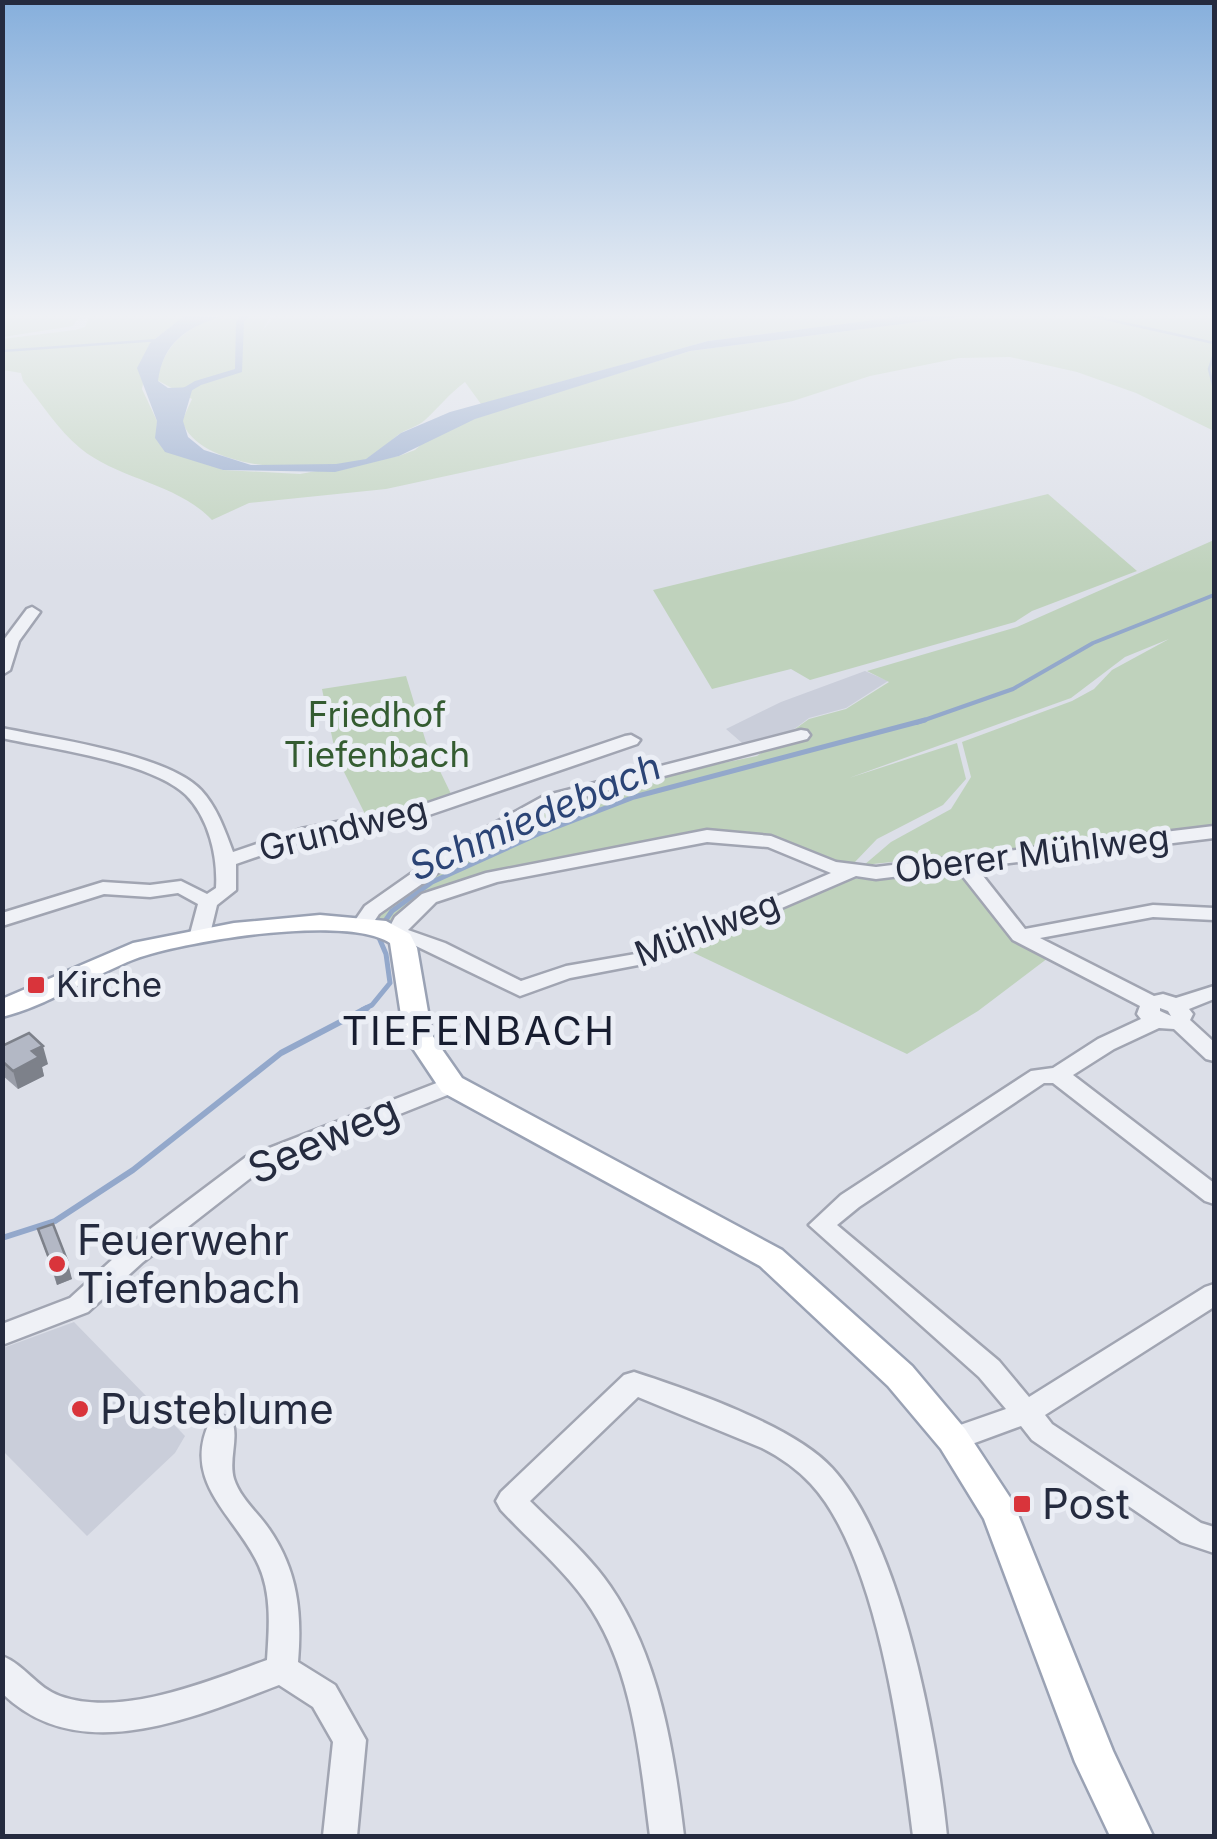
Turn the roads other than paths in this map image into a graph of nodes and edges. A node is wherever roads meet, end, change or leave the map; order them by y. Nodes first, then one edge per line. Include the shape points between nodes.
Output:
1 (32, 612) dead end
2 (2, 670) edge
3 (2, 733) edge
4 (801, 734) dead end
5 (550, 800) junction
6 (1211, 835) edge
7 (226, 860) junction
8 (962, 862) junction
9 (849, 872) junction
10 (208, 902) junction
11 (1214, 914) edge
12 (2, 920) edge
13 (380, 927) junction
14 (200, 934) junction
15 (1020, 936) junction
16 (1214, 992) edge
17 (2, 1009) edge
18 (1166, 1012) junction
19 (1214, 1054) edge
20 (1058, 1075) junction
21 (452, 1084) junction
22 (1214, 1196) edge
23 (1212, 1300) edge
24 (2, 1335) edge
25 (1026, 1413) junction
26 (220, 1427) dead end
27 (954, 1439) junction
28 (1214, 1540) edge
29 (282, 1669) junction
30 (2, 1670) edge
31 (340, 1836) edge
32 (667, 1836) edge
33 (930, 1836) edge
34 (1132, 1836) edge

1 - 2 street
3 - 7 street, Grundweg via 149,770 189,788
4 - 5 street
5 - 7 street, Grundweg via 576,775 620,755 631,740 423,811 302,835
5 - 13 street via 449,856 372,910
6 - 8 street, Oberer Mühlweg
7 - 10 street, Grundweg via 226,890
8 - 9 street, Oberer Mühlweg
8 - 15 street
9 - 13 street via 772,842 706,836 493,877 429,898 402,922
9 - 13 street, Mühlweg via 652,958 566,972 520,989 416,936
10 - 12 street via 181,886 103,888
10 - 14 street
11 - 15 street via 1153,910
13 - 14 main road
13 - 21 main road via 401,938 413,1029
14 - 17 main road via 142,948
15 - 18 street
16 - 18 street
18 - 19 street
18 - 20 street
20 - 22 street
20 - 25 street via 1039,1076 821,1225 989,1369
21 - 24 street, Seeweg via 254,1163 80,1305
21 - 27 main road via 772,1258 893,1369
23 - 25 street
25 - 27 street
25 - 28 street via 1042,1432 1192,1533
26 - 29 street via 218,1483 270,1555 286,1607
27 - 34 main road via 1000,1513 1096,1762
29 - 30 street via 185,1704 124,1716 86,1716 36,1702
29 - 31 street via 324,1696 350,1740
32 - 33 street via 629,1650 598,1593 511,1502 634,1383 793,1450 831,1489 870,1555 887,1606

